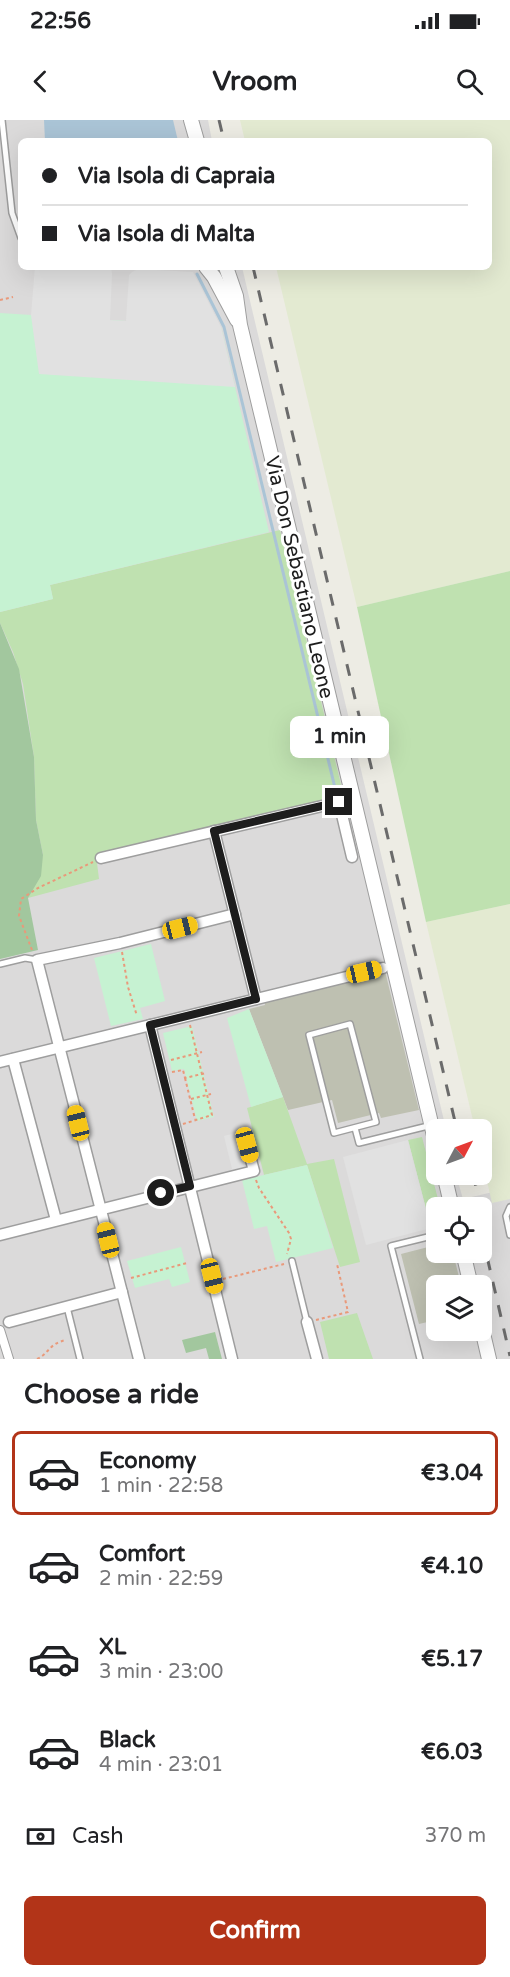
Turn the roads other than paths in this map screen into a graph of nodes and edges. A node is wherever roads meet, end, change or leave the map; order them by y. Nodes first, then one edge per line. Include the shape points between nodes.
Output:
1 (2, 120) edge
2 (191, 120) edge
3 (196, 138) edge
4 (18, 230) edge
5 (212, 270) edge
6 (227, 270) edge
7 (240, 325) junction
8 (214, 831) junction
9 (352, 857) dead end
10 (101, 858) road end
11 (235, 914) junction
12 (37, 960) junction
13 (0, 964) edge
14 (383, 968) dead end
15 (256, 999) junction
16 (145, 1027) junction
17 (59, 1048) junction
18 (13, 1059) junction
19 (0, 1062) edge
20 (431, 1119) edge
21 (426, 1126) edge
22 (355, 1128) junction
23 (247, 1145) dead end
24 (190, 1186) junction
25 (510, 1207) edge
26 (100, 1209) junction
27 (56, 1220) junction
28 (0, 1235) edge
29 (510, 1235) edge
30 (426, 1237) edge
31 (288, 1261) road end
32 (122, 1292) junction
33 (67, 1307) junction
34 (308, 1322) joint
35 (5, 1323) edge
36 (0, 1330) edge
37 (485, 1341) edge
38 (9, 1359) edge
39 (80, 1359) edge
40 (139, 1359) edge
41 (232, 1359) edge
42 (316, 1359) edge
43 (420, 1359) edge
44 (489, 1359) edge

1 - 4 lane via 12,213
2 - 3 street
5 - 7 street, Via Don Sebastiano Leone
6 - 7 street, Via Don Sebastiano Leone
7 - 20 street, Via Don Sebastiano Leone
8 - 9 street via 339,802
8 - 10 street
8 - 11 street
11 - 12 street
11 - 15 street
12 - 13 lane via 25,958
12 - 17 street
14 - 15 street
15 - 16 street
16 - 17 street
16 - 24 street
17 - 18 street
17 - 26 street
18 - 19 street
18 - 27 street
21 - 22 lane via 359,1143
22 - 22 lane via 375,1122 350,1024 309,1035 334,1133
23 - 24 street via 254,1171
24 - 26 street
24 - 41 street
25 - 29 lane via 506,1216
26 - 27 street
26 - 32 street
27 - 28 street
30 - 43 lane via 391,1246
31 - 34 lane
32 - 33 street
32 - 40 street
33 - 35 street
33 - 39 lane
34 - 42 street
36 - 38 street
37 - 44 street

